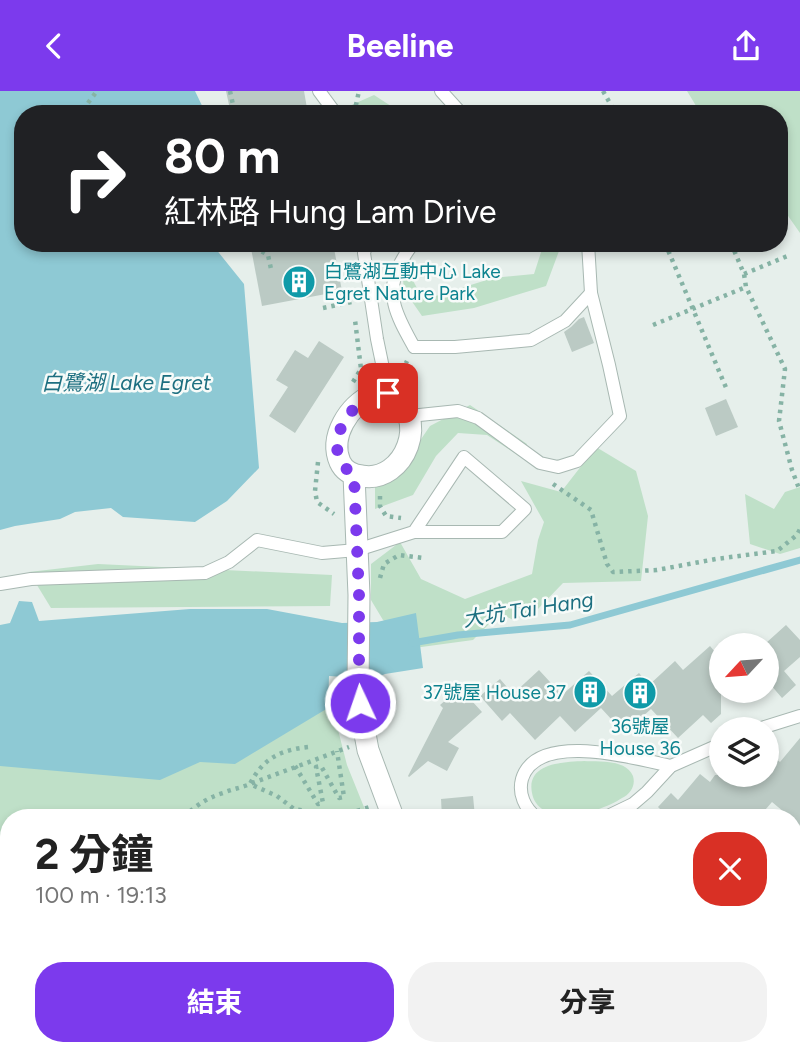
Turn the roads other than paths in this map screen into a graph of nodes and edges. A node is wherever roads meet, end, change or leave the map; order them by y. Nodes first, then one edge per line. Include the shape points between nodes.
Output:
1 (442, 91) edge
2 (453, 105) edge
3 (364, 252) edge
4 (407, 252) edge
5 (589, 252) edge
6 (591, 293) junction
7 (398, 390) junction
8 (410, 416) junction
9 (354, 475) junction
10 (412, 526) junction
11 (357, 550) junction
12 (0, 584) edge
13 (800, 716) edge
14 (779, 723) edge
15 (709, 749) edge
16 (671, 766) junction
17 (390, 809) edge
18 (528, 809) edge
19 (623, 809) edge

1 - 2 lane
3 - 7 lane via 377,339
4 - 6 lane via 395,273 393,290 396,313 414,347 531,340 565,321
5 - 6 lane
6 - 8 lane via 620,416 577,461 558,467 540,463 478,418 458,411
7 - 8 street
7 - 9 street via 373,395 357,405 338,435 340,460
8 - 9 street via 410,439 392,469 380,475
9 - 11 street
10 - 10 lane via 502,532 525,509 464,457
10 - 11 lane
11 - 12 lane via 322,553 257,540 229,562 205,573
11 - 17 street via 362,719
13 - 14 lane
15 - 16 lane
16 - 18 lane via 603,752 545,756 527,769 522,779
16 - 19 lane

